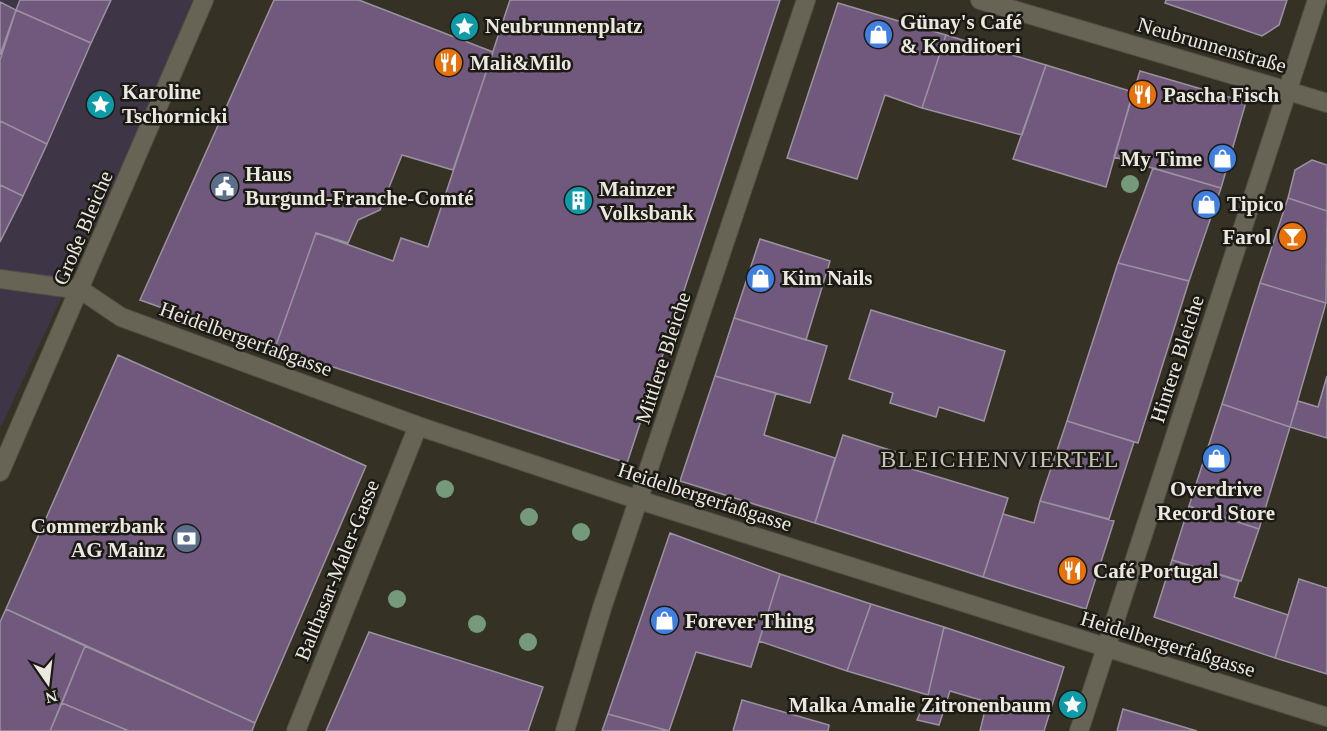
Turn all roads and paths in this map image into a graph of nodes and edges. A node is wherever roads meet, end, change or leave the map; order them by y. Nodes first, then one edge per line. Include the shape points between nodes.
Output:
1 (204, 0) edge
2 (806, 0) edge
3 (980, 0) edge
4 (1317, 0) edge
5 (1288, 91) junction
6 (1327, 103) edge
7 (0, 279) edge
8 (81, 290) junction
9 (418, 426) junction
10 (0, 472) edge
11 (639, 500) junction
12 (1107, 648) junction
13 (1327, 717) edge
14 (296, 731) edge
15 (565, 731) edge
16 (1080, 731) edge

1 - 8 street, Große Bleiche
2 - 11 street, Mittlere Bleiche
3 - 5 street, Neubrunnenstraße
4 - 5 street, Hintere Bleiche
5 - 6 street, Neubrunnenstraße
5 - 12 street, Hintere Bleiche
7 - 8 street
8 - 9 street, Heidelbergerfaßgasse via 121,317
8 - 10 street, Große Bleiche
9 - 11 street, Heidelbergerfaßgasse
9 - 14 street, Balthasar-Maler-Gasse
11 - 12 street, Heidelbergerfaßgasse
11 - 15 street, Mittlere Bleiche
12 - 13 street, Heidelbergerfaßgasse
12 - 16 street, Hintere Bleiche

